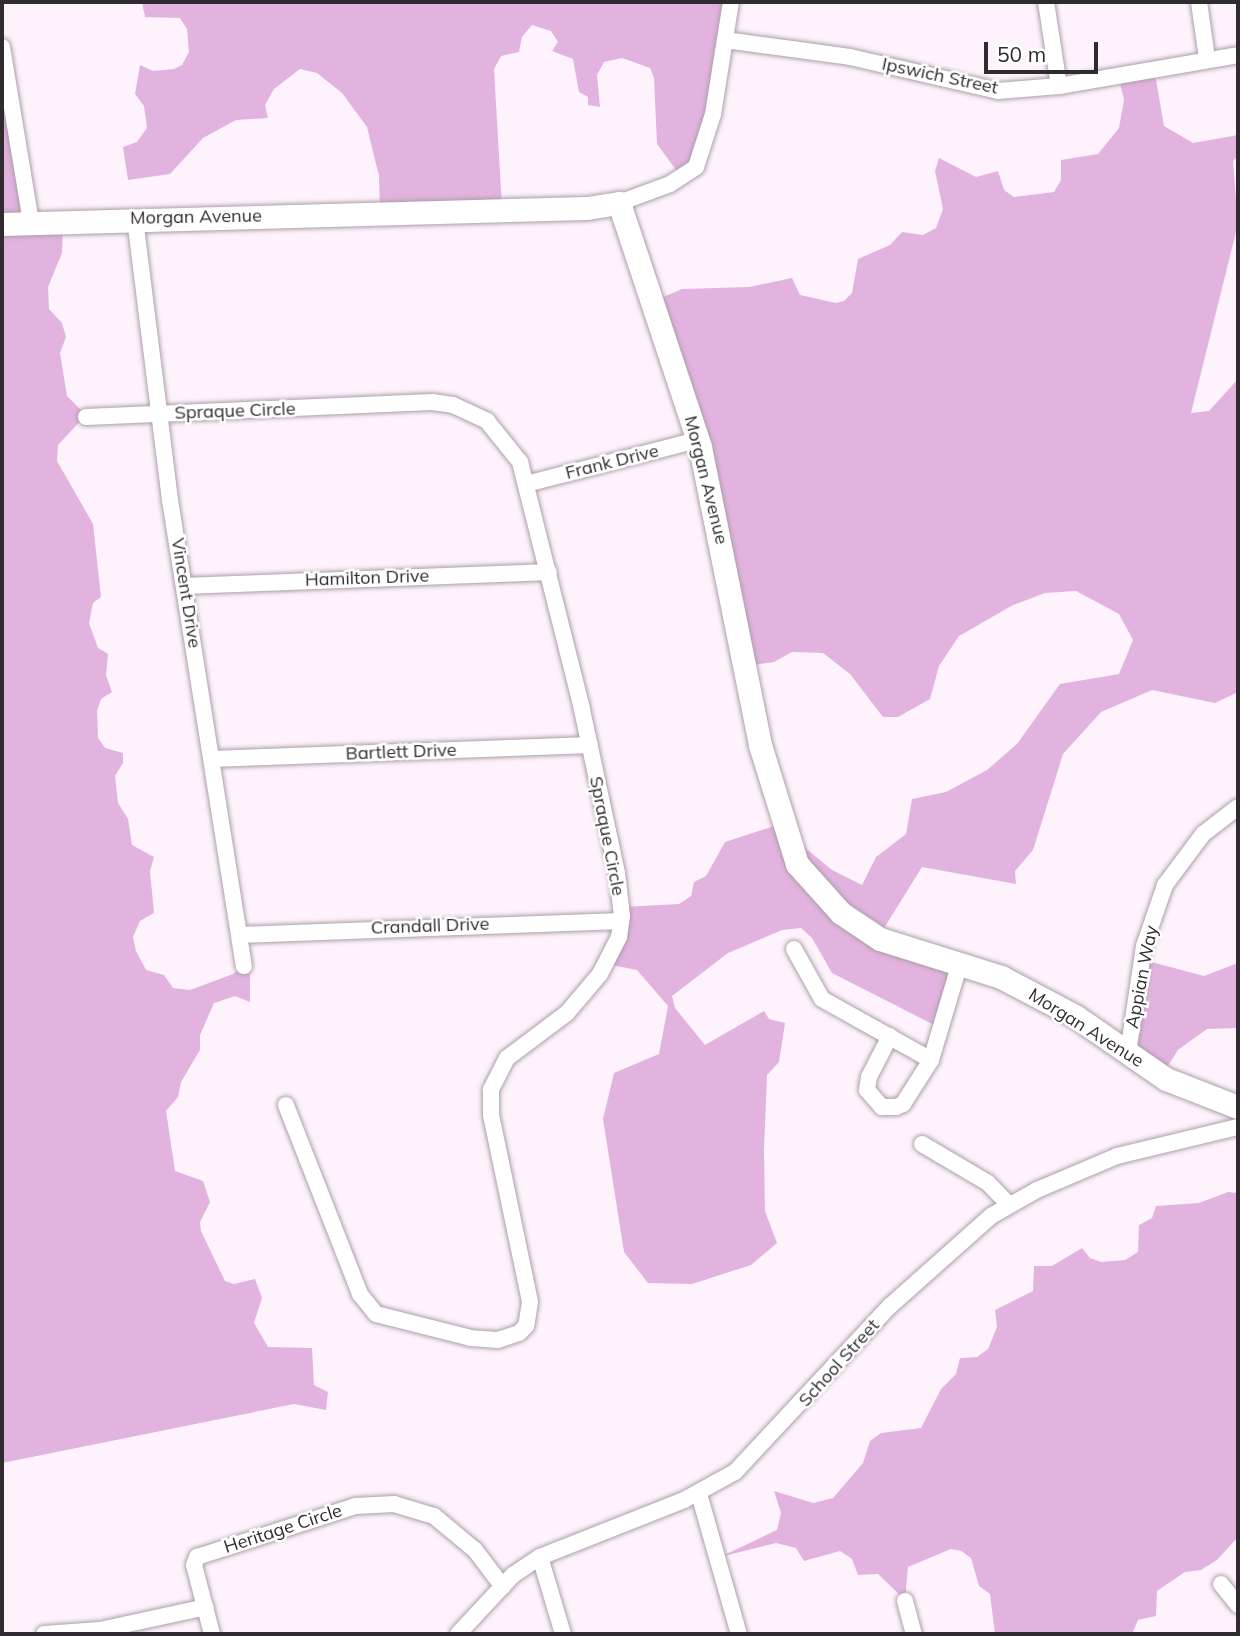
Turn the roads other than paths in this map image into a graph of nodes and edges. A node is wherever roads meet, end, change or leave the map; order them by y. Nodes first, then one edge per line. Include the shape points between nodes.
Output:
1 (731, 2) edge
2 (1046, 2) edge
3 (1199, 2) edge
4 (725, 40) junction
5 (2, 47) edge
6 (1238, 55) edge
7 (1207, 58) junction
8 (1059, 86) junction
9 (619, 203) junction
10 (135, 219) junction
11 (2, 223) edge
12 (31, 223) junction
13 (162, 414) junction
14 (86, 417) dead end
15 (697, 440) junction
16 (526, 484) junction
17 (549, 572) junction
18 (185, 586) junction
19 (590, 745) junction
20 (212, 759) junction
21 (1238, 807) edge
22 (620, 921) junction
23 (240, 935) junction
24 (794, 949) dead end
25 (960, 963) junction
26 (244, 966) dead end
27 (890, 1036) junction
28 (1128, 1053) junction
29 (931, 1060) junction
30 (286, 1105) dead end
31 (1238, 1107) edge
32 (1238, 1127) edge
33 (922, 1144) dead end
34 (1009, 1205) junction
35 (699, 1494) junction
36 (540, 1557) junction
37 (1221, 1584) dead end
38 (503, 1587) junction
39 (905, 1601) dead end
40 (1238, 1605) edge
41 (206, 1607) junction
42 (44, 1634) edge
43 (212, 1634) edge
44 (458, 1634) edge
45 (563, 1634) edge
46 (739, 1634) edge
47 (914, 1634) edge

1 - 4 street
2 - 8 street
3 - 7 street
4 - 8 street, Ipswich Street via 850,57 998,91
4 - 9 street via 713,114 696,167 670,184
5 - 12 street
6 - 7 street, Ipswich Street
7 - 8 street, Ipswich Street
9 - 10 street, Morgan Avenue via 587,208
9 - 15 street, Morgan Avenue
10 - 12 street, Morgan Avenue
10 - 13 street, Vincent Drive
11 - 12 street, Morgan Avenue
13 - 14 street, Spraque Circle
13 - 16 street, Spraque Circle via 432,402 453,405 487,421 520,462
13 - 18 street, Vincent Drive
15 - 16 street, Frank Drive
15 - 25 street, Morgan Avenue via 725,554 760,745 797,864 825,899 860,927 902,948
16 - 17 street, Spraque Circle
17 - 18 street, Hamilton Drive
17 - 19 street, Spraque Circle
18 - 20 street, Vincent Drive
19 - 20 street, Bartlett Drive
19 - 22 street, Spraque Circle via 617,873
20 - 23 street, Vincent Drive
21 - 28 street, Appian Way via 1202,834 1165,885 1144,946
22 - 23 street, Crandall Drive
22 - 30 street, Spraque Circle via 615,946 600,974 566,1013 507,1058 491,1090 491,1115 530,1303 526,1326 519,1334 498,1340 471,1338 376,1314 360,1294
23 - 26 street, Vincent Drive
24 - 27 street via 822,999
25 - 28 street, Morgan Avenue via 1044,999
25 - 29 street
27 - 29 street
27 - 29 street via 867,1083 870,1096 882,1107 903,1104
28 - 31 street, Morgan Avenue via 1166,1079
32 - 34 street, School Street via 1117,1156
33 - 34 street via 988,1183
34 - 35 street, School Street via 934,1264 890,1306 735,1472
35 - 36 street, School Street
35 - 46 street
36 - 38 street, School Street
36 - 45 street
37 - 40 street
38 - 41 street, Heritage Circle via 475,1550 435,1516 405,1506 372,1504 324,1514 197,1557 194,1565
38 - 44 street, School Street
39 - 47 street
41 - 42 street via 100,1630
41 - 43 street, Heritage Circle

